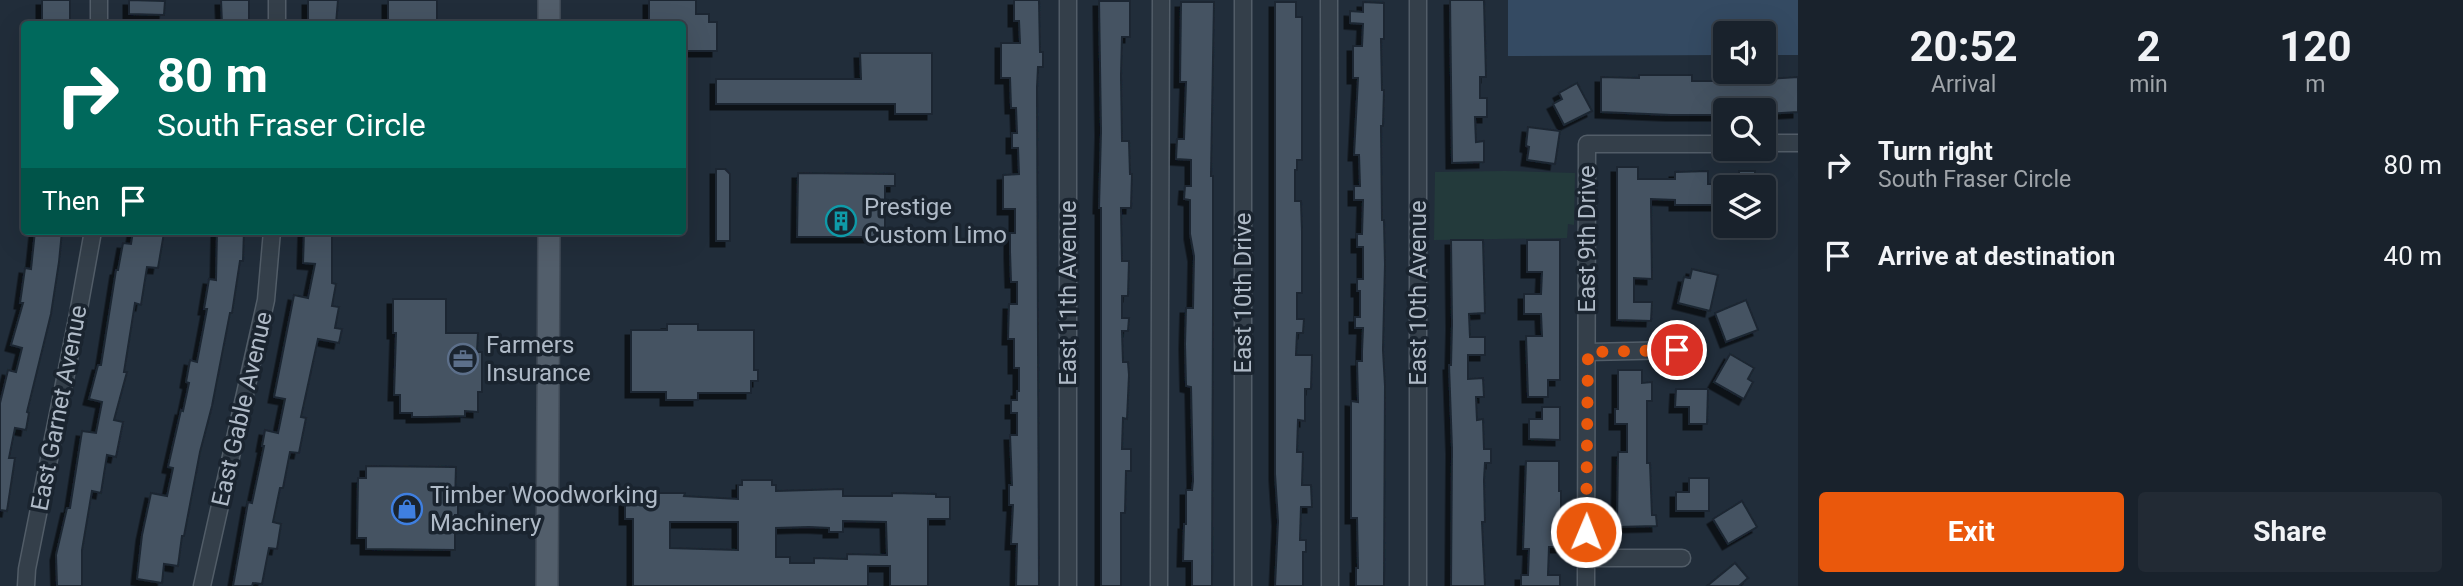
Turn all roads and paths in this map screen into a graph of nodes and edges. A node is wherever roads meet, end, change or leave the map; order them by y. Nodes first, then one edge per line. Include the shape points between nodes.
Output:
1 (99, 0) edge
2 (277, 0) edge
3 (549, 0) edge
4 (1068, 0) edge
5 (1161, 0) edge
6 (1243, 0) edge
7 (1329, 0) edge
8 (1418, 0) edge
9 (99, 21) edge
10 (277, 21) edge
11 (549, 21) edge
12 (1776, 143) edge
13 (1798, 143) edge
14 (1713, 144) edge
15 (92, 235) edge
16 (272, 235) edge
17 (549, 235) edge
18 (1677, 350) dead end
19 (1588, 352) junction
20 (1586, 558) junction
21 (1682, 558) dead end
22 (26, 586) edge
23 (202, 586) edge
24 (547, 586) edge
25 (1068, 586) edge
26 (1159, 586) edge
27 (1243, 586) edge
28 (1330, 586) edge
29 (1418, 586) edge
30 (1586, 586) edge

1 - 9 street
2 - 10 street
3 - 11 main road
4 - 25 street, East 11th Avenue
5 - 26 street
6 - 27 street, East 10th Drive
7 - 28 street
8 - 29 street, East 10th Avenue
12 - 13 street
14 - 19 street, East 9th Drive via 1587,144
15 - 22 street, East Garnet Avenue
16 - 23 street, East Gable Avenue via 266,300
17 - 24 main road
18 - 19 street
19 - 20 street, East 9th Drive
20 - 21 street
20 - 30 street, East 9th Drive

